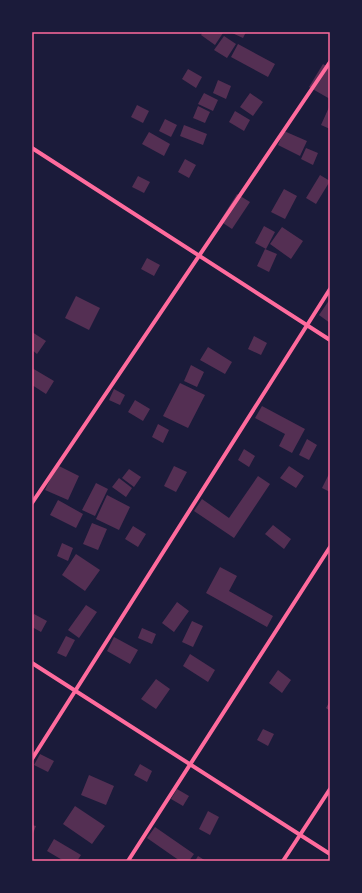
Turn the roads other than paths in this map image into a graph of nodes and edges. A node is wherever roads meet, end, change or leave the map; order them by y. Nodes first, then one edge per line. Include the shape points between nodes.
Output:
1 (330, 62) edge
2 (32, 148) edge
3 (199, 256) junction
4 (330, 289) edge
5 (307, 325) junction
6 (330, 340) edge
7 (32, 503) edge
8 (330, 547) edge
9 (32, 664) edge
10 (75, 691) junction
11 (32, 759) edge
12 (190, 765) junction
13 (330, 789) edge
14 (300, 835) junction
15 (330, 854) edge
16 (128, 861) edge
17 (284, 861) edge

1 - 3 street
2 - 3 street
3 - 5 street
3 - 7 street
4 - 5 street
5 - 6 street
5 - 10 street
8 - 12 street
9 - 10 street
10 - 11 street
10 - 12 street
12 - 14 street
12 - 16 street
13 - 14 street
14 - 15 street
14 - 17 street

